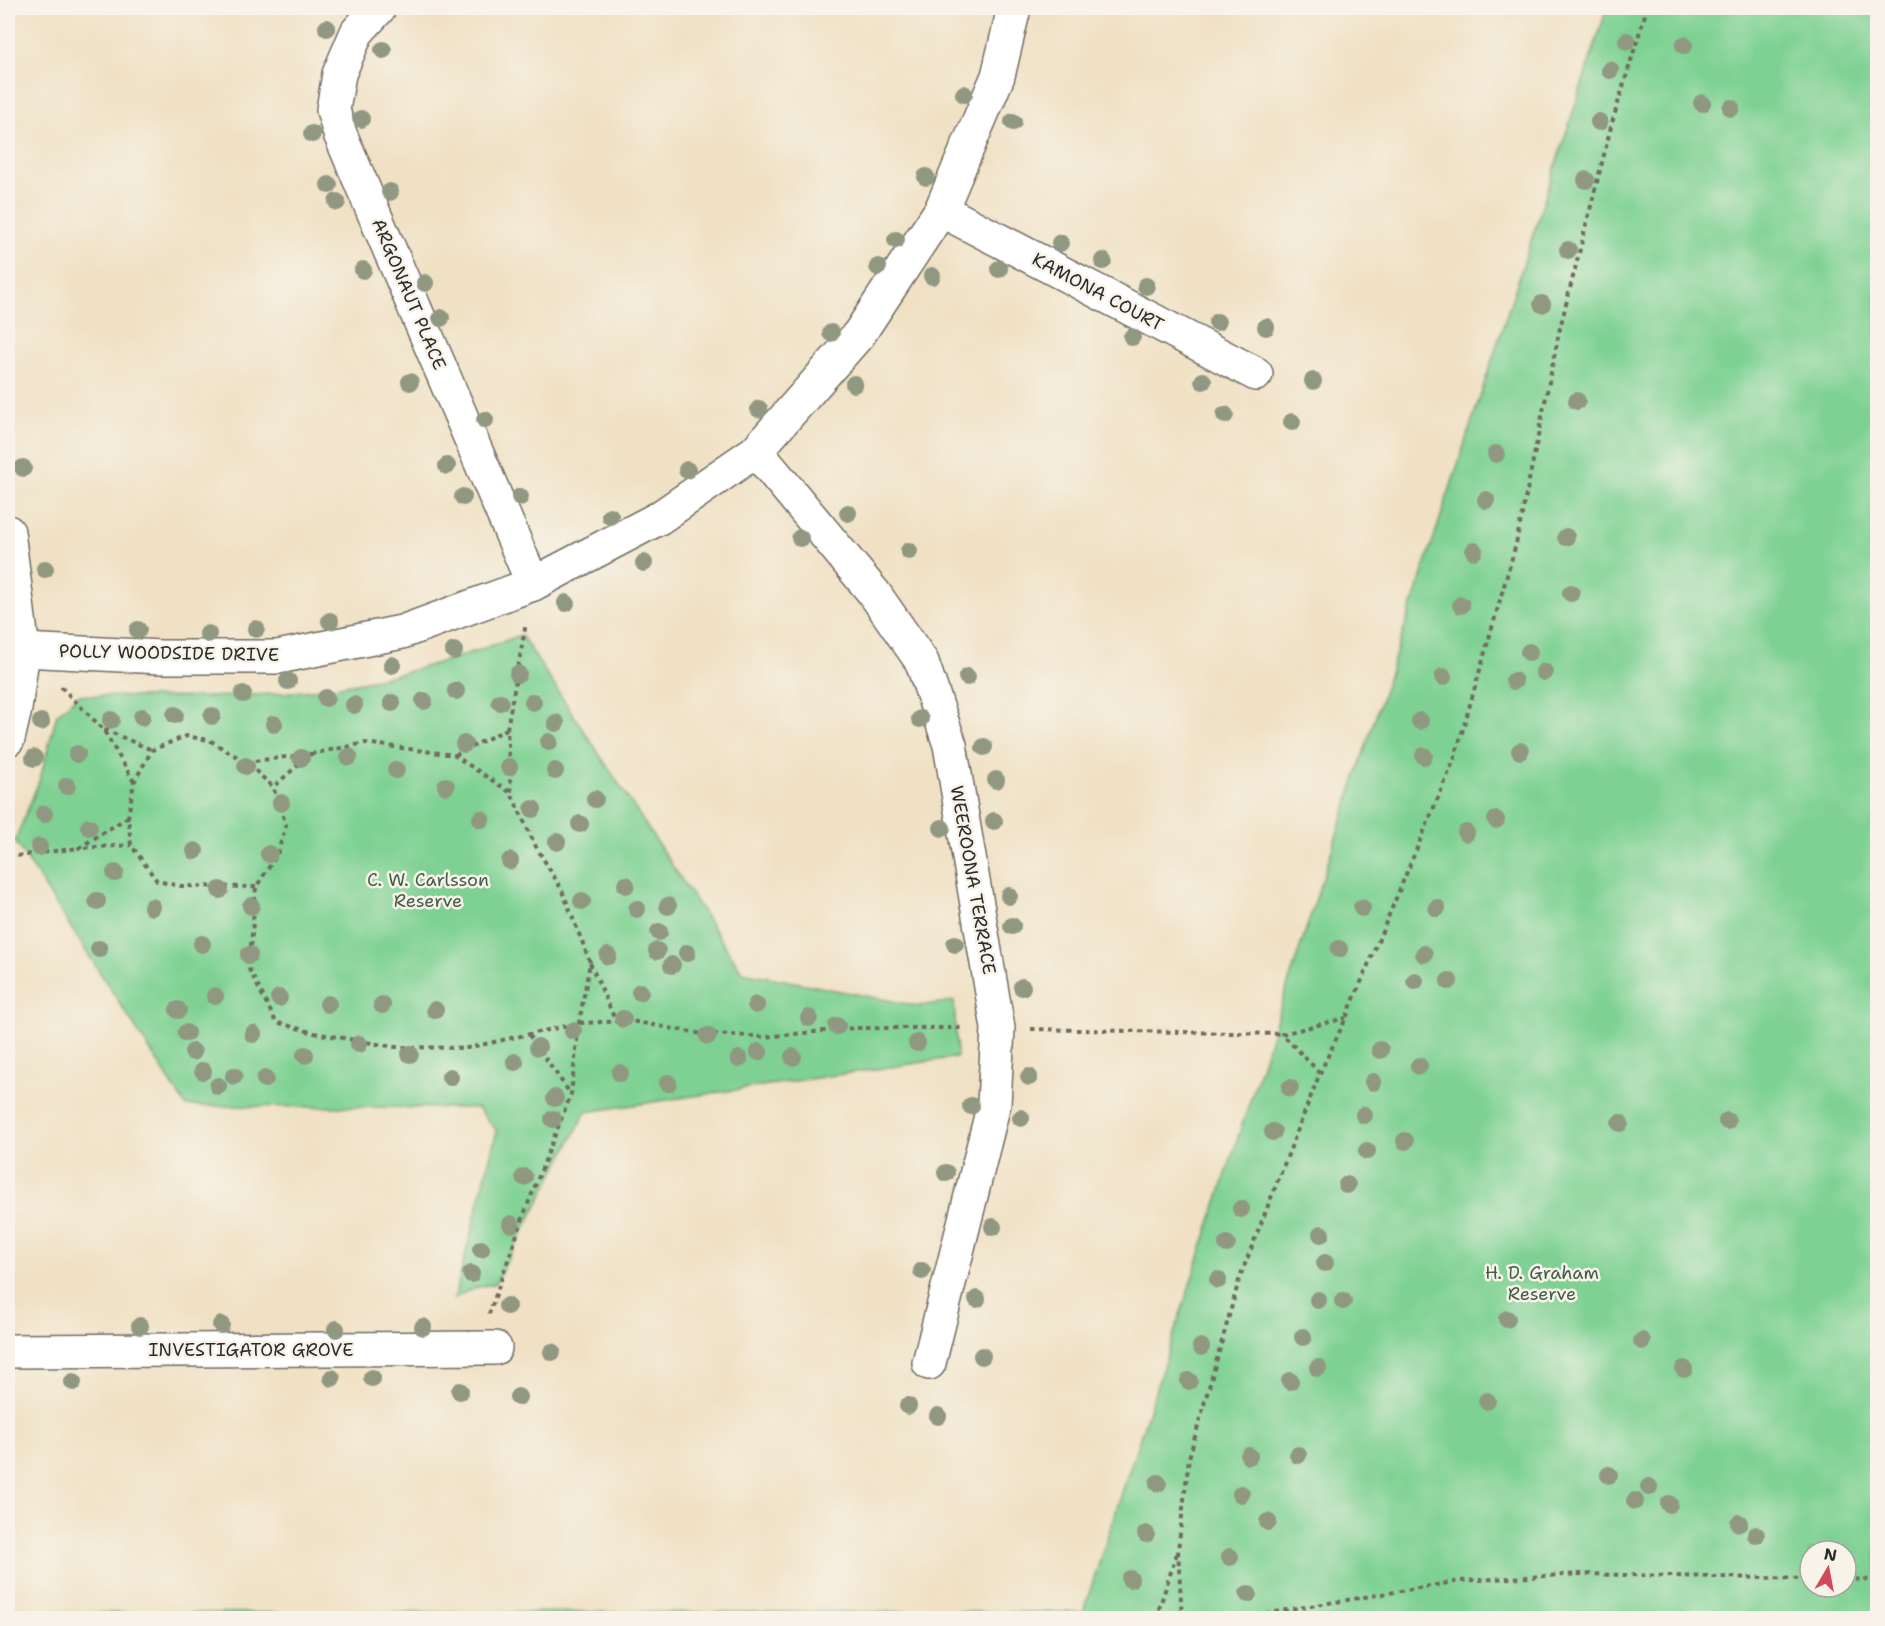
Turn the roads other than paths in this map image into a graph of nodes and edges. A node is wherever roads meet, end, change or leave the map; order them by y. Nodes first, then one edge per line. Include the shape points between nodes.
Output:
1 (379, 8) edge
2 (1014, 8) edge
3 (941, 210) junction
4 (1256, 374) dead end
5 (756, 451) junction
6 (8, 532) edge
7 (533, 584) junction
8 (23, 650) junction
9 (8, 739) edge
10 (486, 1348) road end
11 (8, 1351) edge
12 (929, 1363) dead end

1 - 7 street, ARGONAUT PLACE via 357,32 339,74 333,110
2 - 3 street, POLLY WOODSIDE DRIVE via 998,76
3 - 4 street, KAMONA COURT
3 - 5 street, POLLY WOODSIDE DRIVE via 859,334
5 - 7 street, POLLY WOODSIDE DRIVE via 659,518
5 - 12 street, WEEROONA TERRACE via 874,593 922,662 950,745 998,1028 994,1104
6 - 8 street
7 - 8 street, POLLY WOODSIDE DRIVE via 402,632 278,657 161,657
8 - 9 street
10 - 11 street, INVESTIGATOR GROVE

